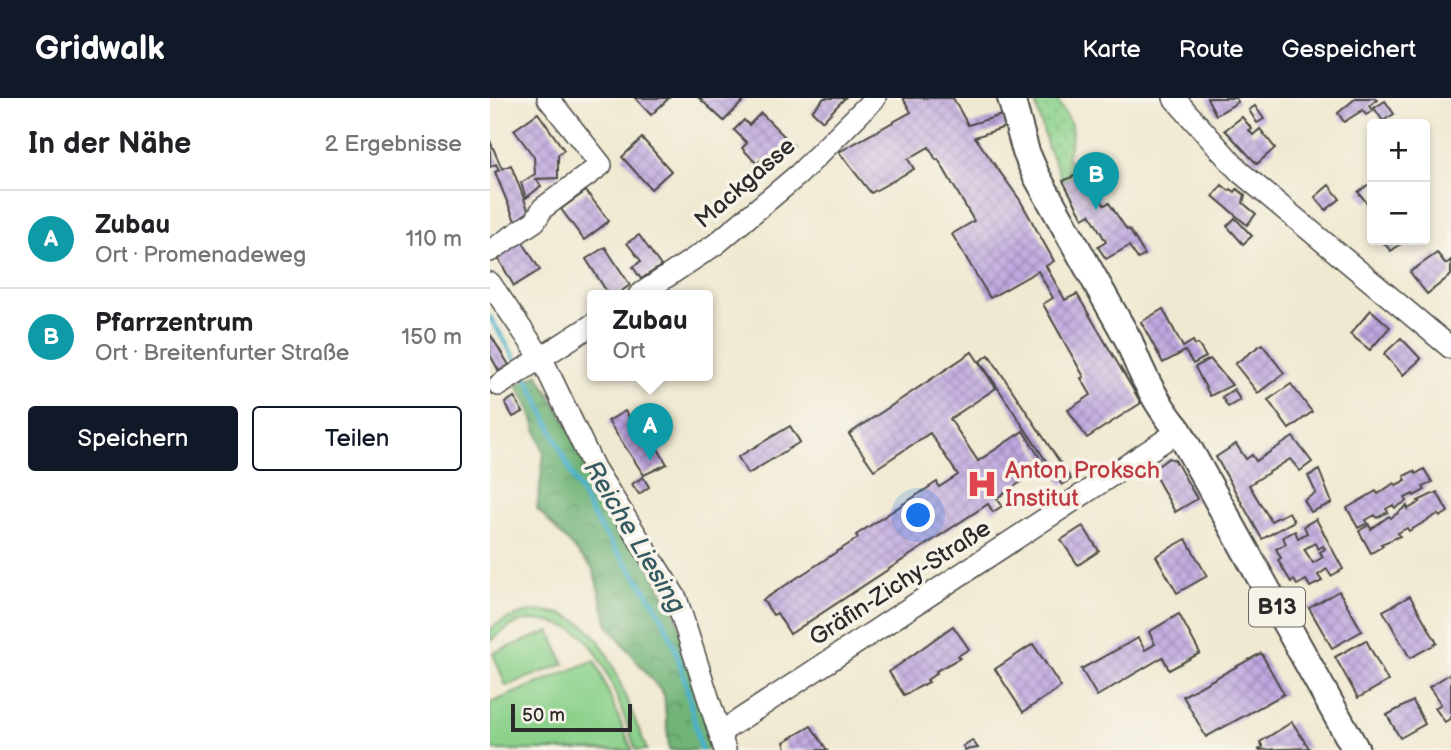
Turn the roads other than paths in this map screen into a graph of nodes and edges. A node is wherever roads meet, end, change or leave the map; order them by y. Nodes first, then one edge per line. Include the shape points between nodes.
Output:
1 (548, 98) edge
2 (875, 98) edge
3 (1011, 98) edge
4 (1026, 98) edge
5 (1174, 98) edge
6 (1055, 206) junction
7 (490, 251) edge
8 (490, 283) edge
9 (647, 290) edge
10 (587, 328) edge
11 (1451, 348) edge
12 (538, 362) junction
13 (506, 381) dead end
14 (1179, 431) junction
15 (723, 741) edge
16 (1356, 750) edge

1 - 7 street via 601,165 543,208 535,221
2 - 9 street, Mackgasse via 799,174 716,244
3 - 6 main road, B13 via 1026,152
4 - 6 main road, B13
5 - 11 street via 1240,172
6 - 14 main road, B13 via 1157,400
8 - 12 street
10 - 12 street
12 - 13 street
12 - 15 street via 594,468 676,597
14 - 15 street, Gräfin-Zichy-Straße
14 - 16 main road, B13

